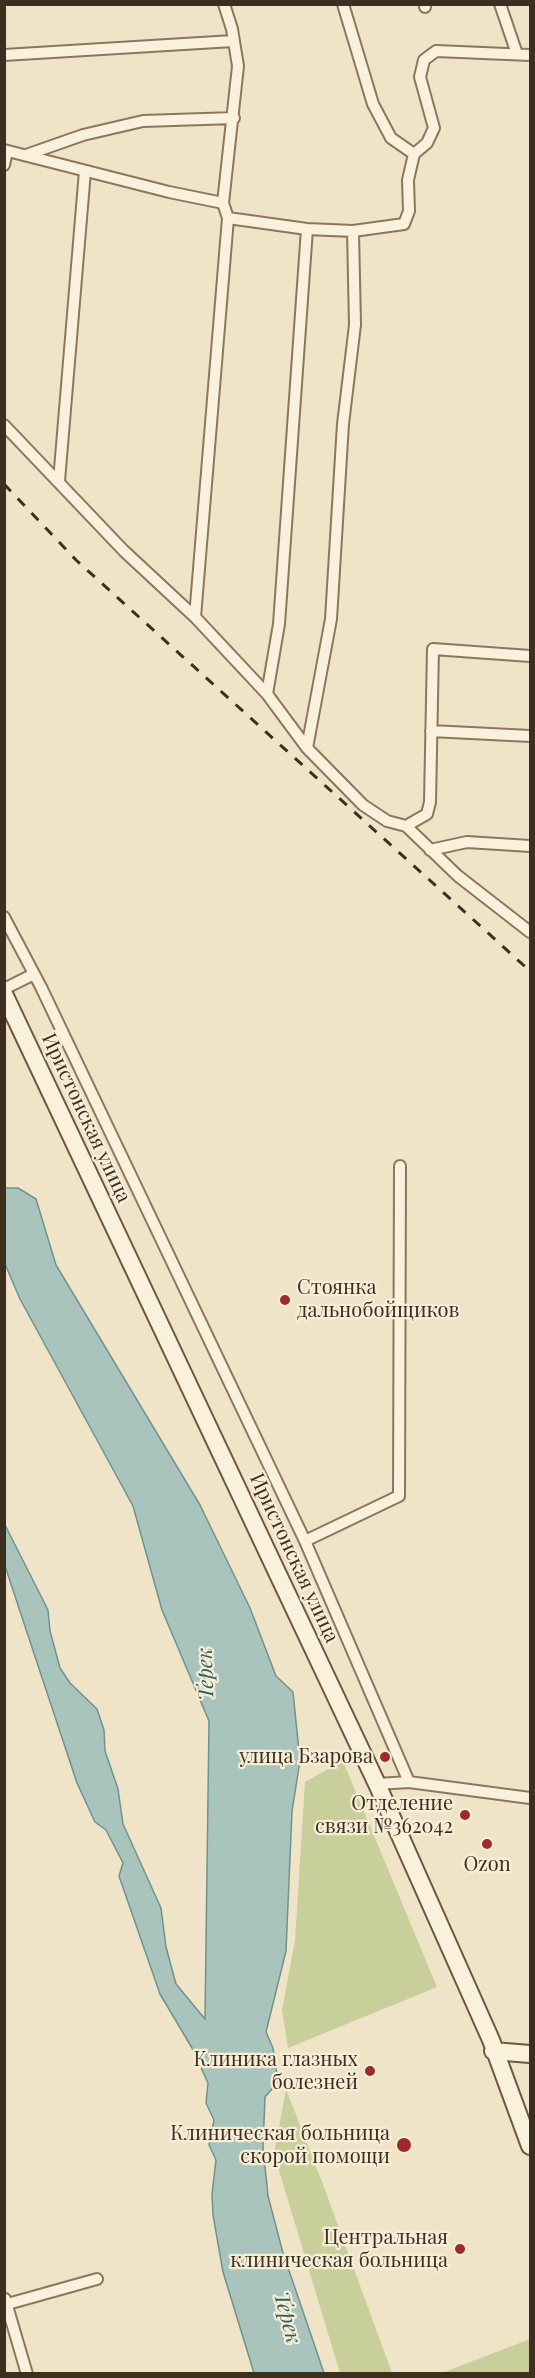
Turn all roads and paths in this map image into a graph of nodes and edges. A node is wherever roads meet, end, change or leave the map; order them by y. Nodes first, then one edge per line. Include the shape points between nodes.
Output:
1 (224, 4) edge
2 (343, 4) edge
3 (500, 4) edge
4 (233, 40) junction
5 (517, 54) junction
6 (4, 55) edge
7 (531, 55) edge
8 (234, 118) junction
9 (6, 151) edge
10 (414, 154) junction
11 (25, 155) junction
12 (4, 165) edge
13 (85, 171) junction
14 (224, 203) junction
15 (228, 218) junction
16 (307, 229) junction
17 (353, 231) junction
18 (4, 425) edge
19 (59, 481) junction
20 (195, 617) junction
21 (531, 656) edge
22 (267, 694) junction
23 (431, 731) junction
24 (531, 736) edge
25 (307, 748) junction
26 (406, 826) junction
27 (531, 846) edge
28 (430, 850) junction
29 (4, 917) edge
30 (531, 932) edge
31 (34, 974) junction
32 (4, 992) edge
33 (400, 1166) dead end
34 (305, 1541) junction
35 (409, 1782) junction
36 (377, 1784) junction
37 (531, 1798) edge
38 (493, 2050) junction
39 (531, 2054) edge
40 (531, 2146) edge
41 (97, 2279) dead end
42 (5, 2303) edge
43 (27, 2373) edge

1 - 4 street
2 - 10 street via 373,104 391,138
3 - 5 street
4 - 6 street
4 - 8 street via 237,66
5 - 7 street
5 - 10 street via 436,51 424,60 420,77 434,128 427,143
8 - 11 street via 143,121 82,135
8 - 14 street
9 - 11 street
9 - 12 street
10 - 17 street via 408,180 409,211 404,224
11 - 13 street
13 - 14 street
13 - 19 street
14 - 15 street
15 - 16 street
15 - 20 street
16 - 17 street
16 - 22 street via 279,624
17 - 25 street via 354,325 343,424 331,620
18 - 19 street
19 - 20 street via 124,551
20 - 22 street
21 - 23 street via 433,649
22 - 25 street
23 - 24 street
23 - 26 street via 427,814
25 - 26 street via 363,805
26 - 28 street
27 - 28 street via 467,842
28 - 30 street
29 - 31 street
31 - 32 street
31 - 34 street
32 - 36 main road, Иристонская улица
33 - 34 street via 399,1496
34 - 35 street
35 - 36 street
35 - 37 street
36 - 38 main road, Иристонская улица
38 - 39 main road
38 - 40 main road, Иристонская улица
41 - 42 street
42 - 43 street

